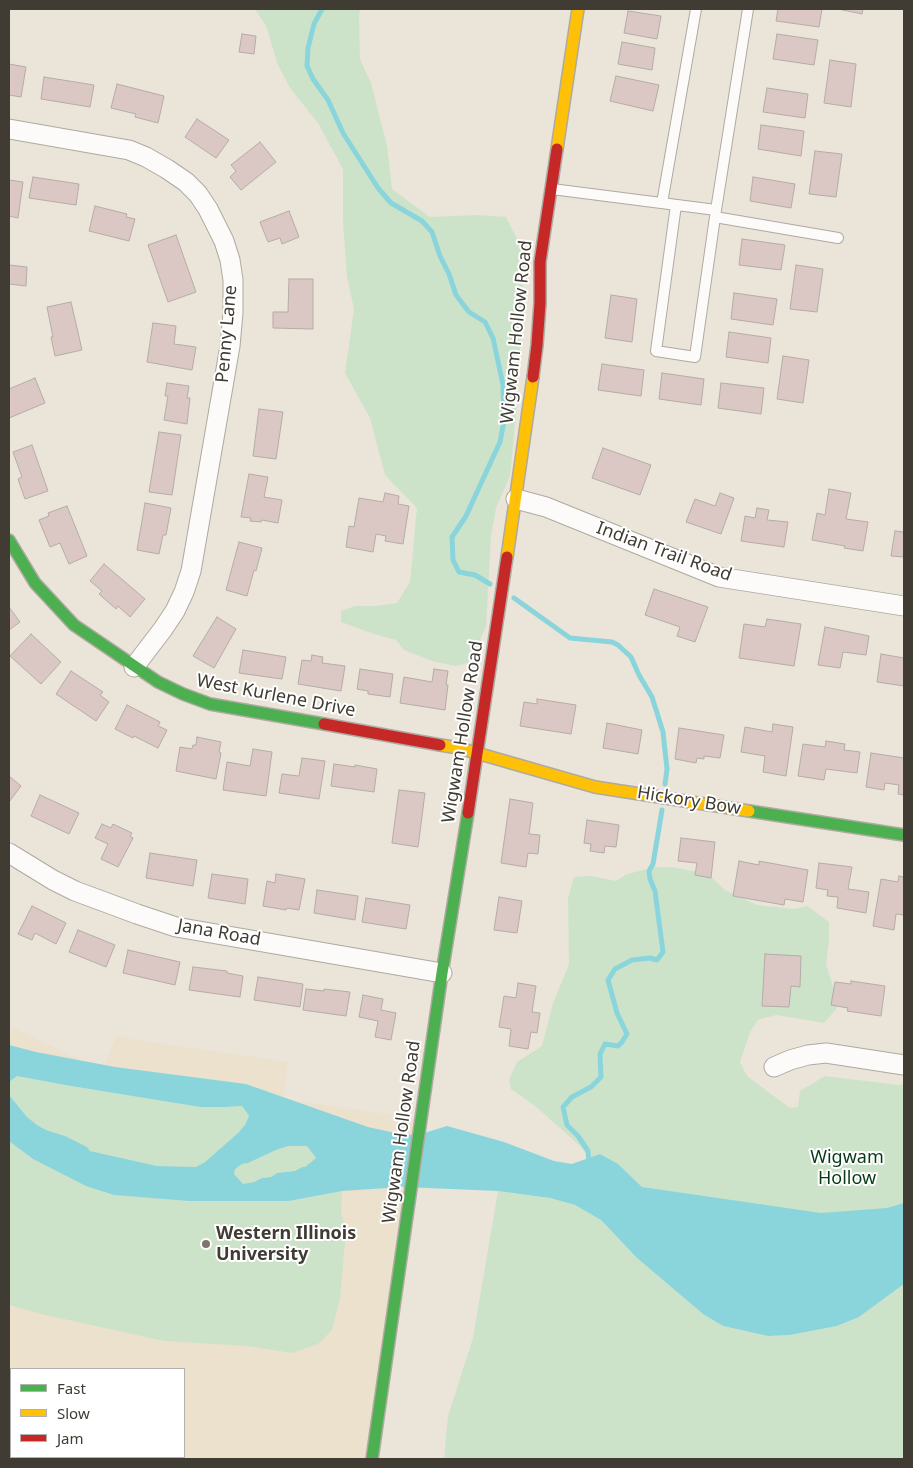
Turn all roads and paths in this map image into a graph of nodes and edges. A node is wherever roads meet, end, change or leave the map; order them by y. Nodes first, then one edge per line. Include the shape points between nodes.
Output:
1 (578, 9) edge
2 (696, 9) edge
3 (748, 9) edge
4 (9, 129) edge
5 (552, 189) junction
6 (662, 203) junction
7 (676, 205) junction
8 (715, 214) junction
9 (838, 238) dead end
10 (516, 499) junction
11 (9, 540) edge
12 (904, 606) edge
13 (134, 667) junction
14 (477, 754) junction
15 (904, 835) edge
16 (9, 853) edge
17 (442, 973) junction
18 (904, 1065) edge
19 (774, 1067) dead end
20 (9, 1387) edge
21 (10, 1413) edge
22 (372, 1459) edge

1 - 5 street, Wigwam Hollow Road
2 - 6 lane
3 - 8 lane
4 - 13 street, Penny Lane via 129,150 167,169 198,194 224,241 230,260 233,280 230,346 191,571 175,611
5 - 6 lane
5 - 10 street, Wigwam Hollow Road via 540,262 537,345
6 - 7 lane
7 - 8 lane
7 - 8 lane via 656,351 695,357
8 - 9 lane
10 - 12 street, Indian Trail Road via 546,507 719,577
10 - 14 street, Wigwam Hollow Road
11 - 13 street, West Kurlene Drive via 35,583 61,612 74,625
13 - 14 street, West Kurlene Drive via 158,682 210,704 459,748
14 - 15 street, Hickory Bow via 595,786
14 - 17 street, Wigwam Hollow Road
16 - 17 street, Jana Road via 75,891 176,926
17 - 22 street, Wigwam Hollow Road
18 - 19 street via 826,1052 799,1057
20 - 21 path

